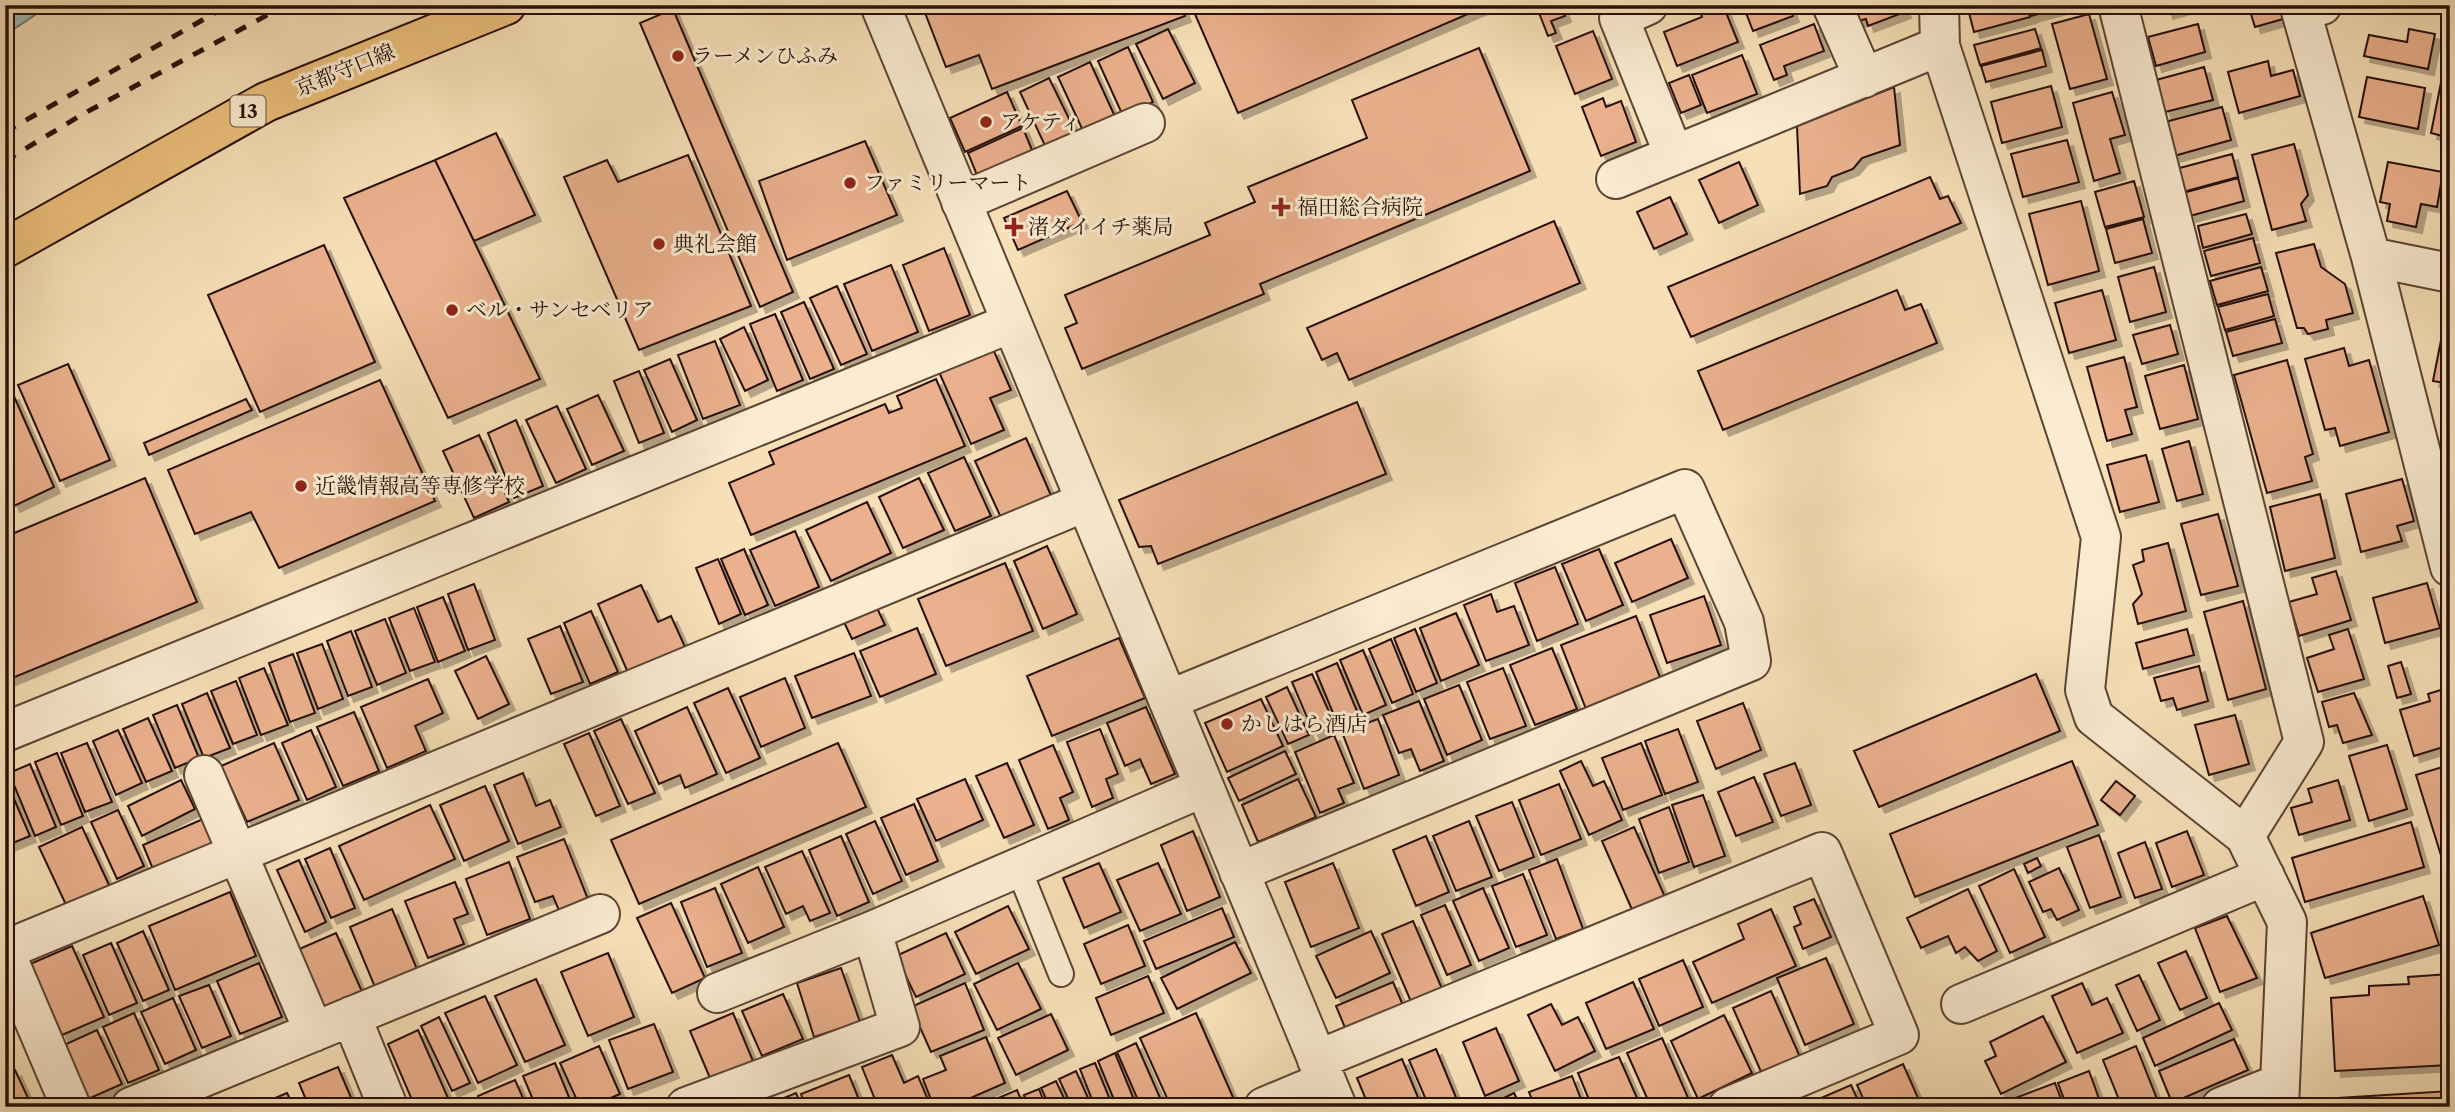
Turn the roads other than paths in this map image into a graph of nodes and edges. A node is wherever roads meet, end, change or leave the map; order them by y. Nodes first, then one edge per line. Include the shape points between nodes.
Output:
1 (506, 5) edge
2 (880, 5) edge
3 (1648, 5) edge
4 (1832, 5) edge
5 (1939, 5) edge
6 (2118, 5) edge
7 (2322, 5) edge
8 (1940, 46) junction
9 (1864, 78) junction
10 (1145, 124) dead end
11 (1674, 155) junction
12 (1616, 179) dead end
13 (961, 202) junction
14 (5, 248) edge
15 (2371, 257) junction
16 (2450, 273) edge
17 (1011, 323) junction
18 (2439, 496) edge
19 (1086, 502) junction
20 (2450, 567) edge
21 (1168, 700) junction
22 (5, 732) edge
23 (204, 775) dead end
24 (1204, 787) junction
25 (2245, 836) junction
26 (238, 853) junction
27 (1018, 867) junction
28 (1239, 872) junction
29 (2265, 876) junction
30 (600, 914) dead end
31 (872, 931) junction
32 (5, 951) edge
33 (1061, 974) dead end
34 (717, 993) dead end
35 (1961, 1004) dead end
36 (351, 1016) junction
37 (314, 1032) junction
38 (1326, 1082) edge
39 (2278, 1095) edge
40 (71, 1107) edge
41 (131, 1107) edge
42 (388, 1107) edge
43 (686, 1107) edge
44 (1264, 1107) edge
45 (1728, 1107) edge
46 (2221, 1107) edge

1 - 14 main road, 京都守口線 / 13 via 266,102
2 - 13 street
3 - 11 street via 1619,18
4 - 9 street
5 - 8 street
6 - 25 street via 2304,742
7 - 15 street via 2301,11
8 - 9 street
8 - 25 street via 2101,537 2085,690 2094,716
9 - 11 street
10 - 13 street
11 - 12 street
13 - 17 street
15 - 16 street
15 - 18 street
17 - 19 street
17 - 22 street
18 - 20 street
19 - 21 street
19 - 26 street
21 - 24 street
21 - 28 street via 1685,489 1744,622 1751,662
23 - 26 street
24 - 27 street
24 - 28 street
25 - 29 street
26 - 32 street
26 - 37 street
27 - 31 street
27 - 33 lane
28 - 38 street
29 - 35 street
29 - 39 street via 2287,922
30 - 36 street
31 - 34 street
31 - 43 street via 900,1027
32 - 40 street
36 - 37 street
36 - 42 street
37 - 41 street
38 - 44 street
38 - 45 street via 1822,852 1899,1035
39 - 46 street

